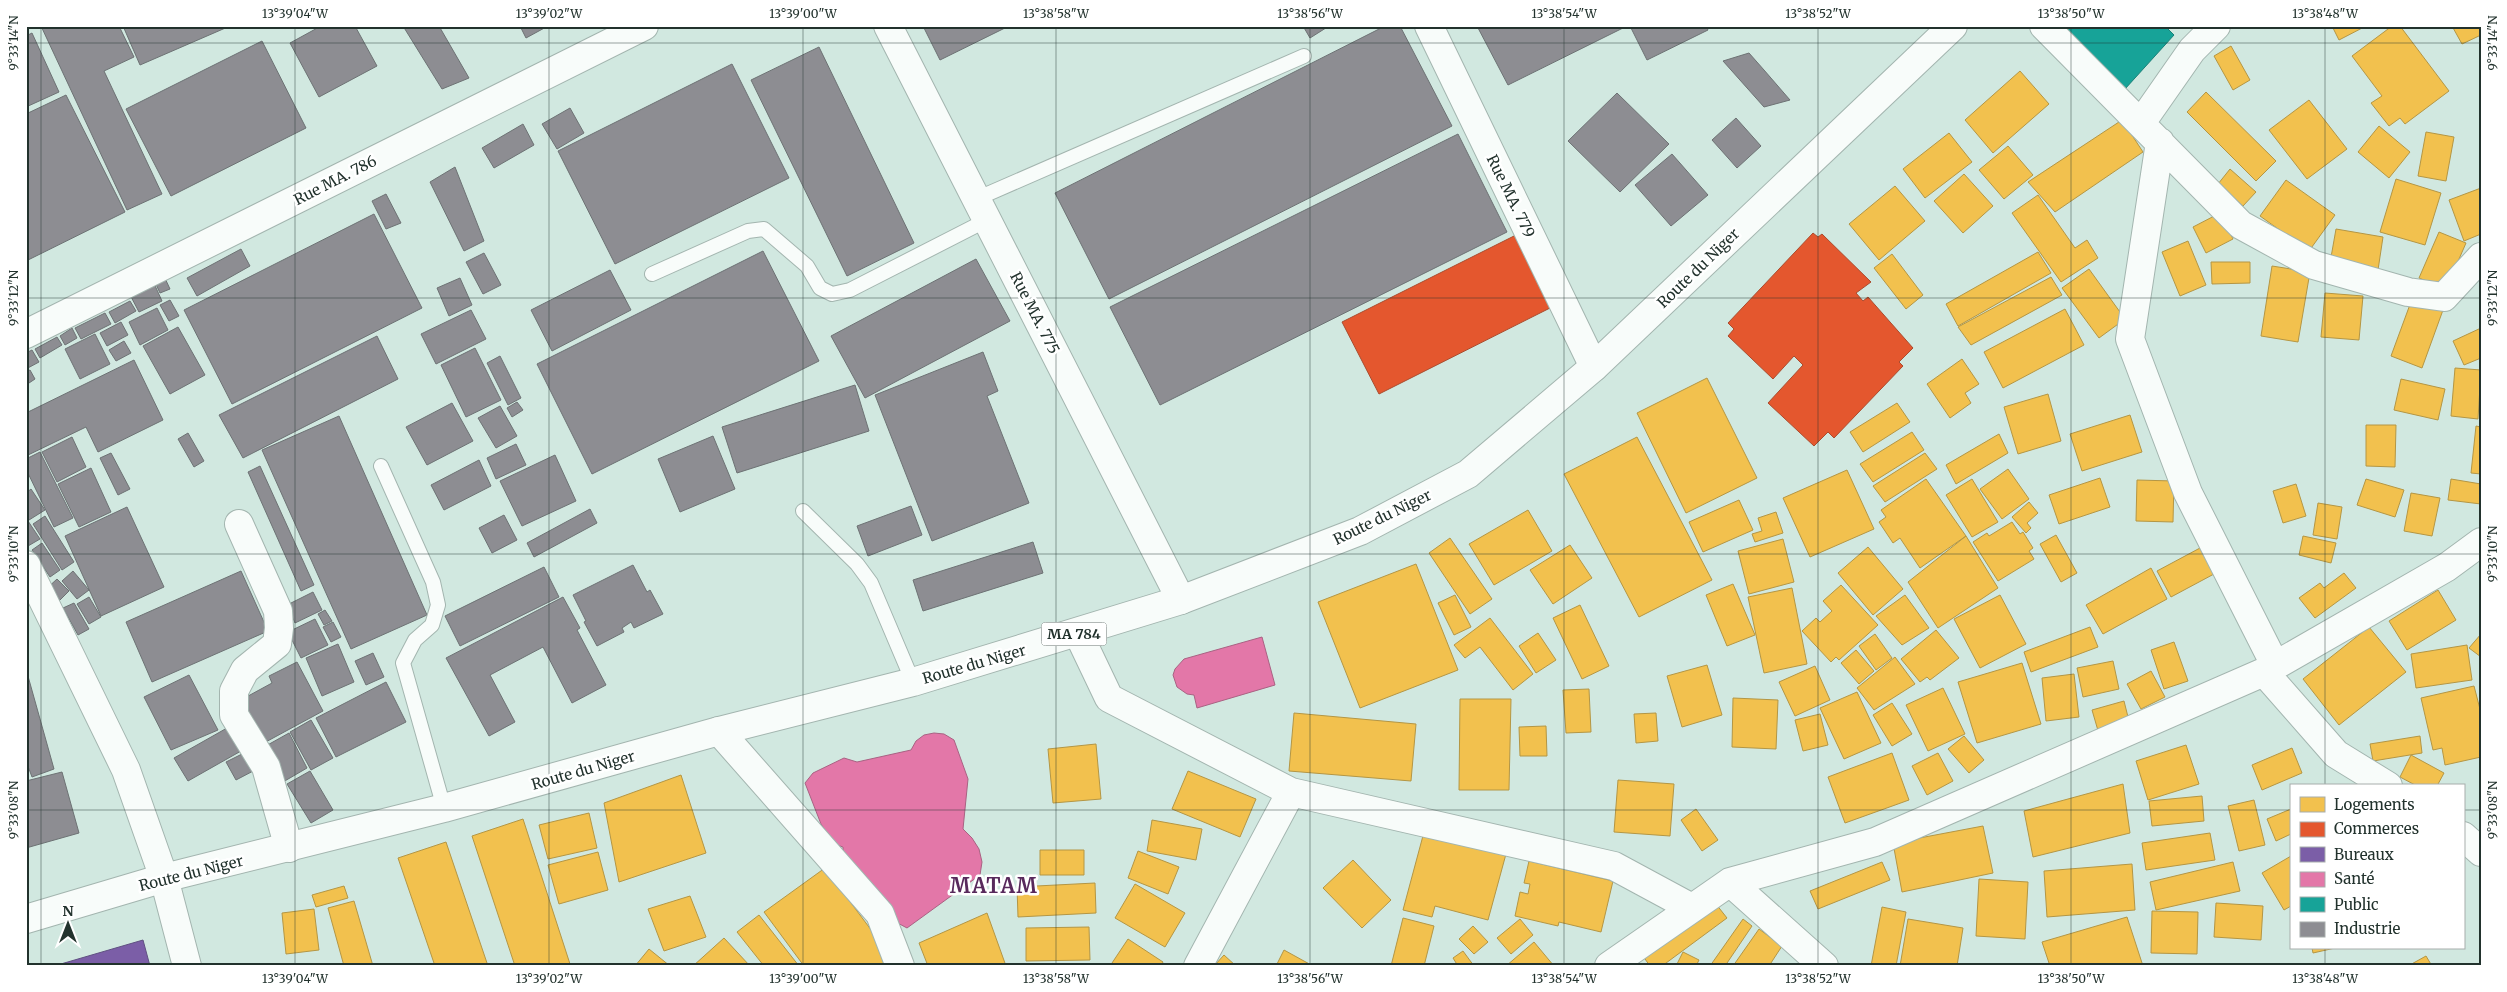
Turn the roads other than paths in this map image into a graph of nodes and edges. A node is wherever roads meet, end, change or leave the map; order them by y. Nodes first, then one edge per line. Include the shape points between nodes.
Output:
1 (644, 26) edge
2 (888, 26) edge
3 (1429, 26) edge
4 (1953, 26) edge
5 (2044, 26) edge
6 (2216, 26) edge
7 (1304, 56) dead end
8 (2141, 123) junction
9 (2160, 142) junction
10 (982, 209) junction
11 (2481, 257) edge
12 (652, 274) dead end
13 (26, 334) edge
14 (1594, 367) junction
15 (381, 466) dead end
16 (804, 511) dead end
17 (239, 524) dead end
18 (2481, 542) edge
19 (26, 565) edge
20 (1181, 600) junction
21 (1078, 633) junction
22 (2269, 669) junction
23 (913, 682) junction
24 (719, 731) junction
25 (2385, 784) edge
26 (1291, 792) junction
27 (444, 808) junction
28 (2464, 837) edge
29 (289, 848) junction
30 (2481, 852) edge
31 (164, 878) junction
32 (1730, 882) junction
33 (1690, 907) junction
34 (26, 919) edge
35 (187, 966) edge
36 (900, 966) edge
37 (1198, 966) edge
38 (1608, 966) edge
39 (1824, 966) edge

1 - 13 street, Rue MA. 786
2 - 10 street, Rue MA. 775
3 - 14 street, Rue MA. 779
4 - 14 street, Route du Niger / MA 784
5 - 8 street
6 - 8 street via 2192,50
7 - 10 lane
8 - 9 street
9 - 11 street via 2240,225 2314,265 2408,292 2444,297
9 - 22 street via 2130,339 2188,493
10 - 12 lane via 850,290 832,294 820,288 807,266 764,229 748,231
10 - 20 street, Rue MA. 775
14 - 20 street, Route du Niger / MA 784 via 1468,474 1360,531
15 - 27 lane via 433,582 438,604 432,625 415,640 403,663
16 - 23 lane via 857,564 871,583
17 - 29 street via 278,610 279,628 277,644 245,670 234,691 234,715 266,767
18 - 22 street via 2447,567
19 - 31 street via 126,770
20 - 21 street, Route du Niger / MA 784
21 - 23 street, Route du Niger / MA 784
21 - 26 street via 1109,698
22 - 25 street via 2336,754
22 - 32 street via 1875,842
23 - 24 street, Route du Niger / MA 784
24 - 27 street, Route du Niger / MA 784
24 - 36 street via 880,914
26 - 33 street via 1614,866
26 - 37 street
27 - 29 street, Route du Niger / MA 784
28 - 30 street
29 - 31 street, Route du Niger / MA 784
31 - 34 street, Route du Niger / MA 784
31 - 35 street
32 - 33 street
32 - 39 street
33 - 38 street

